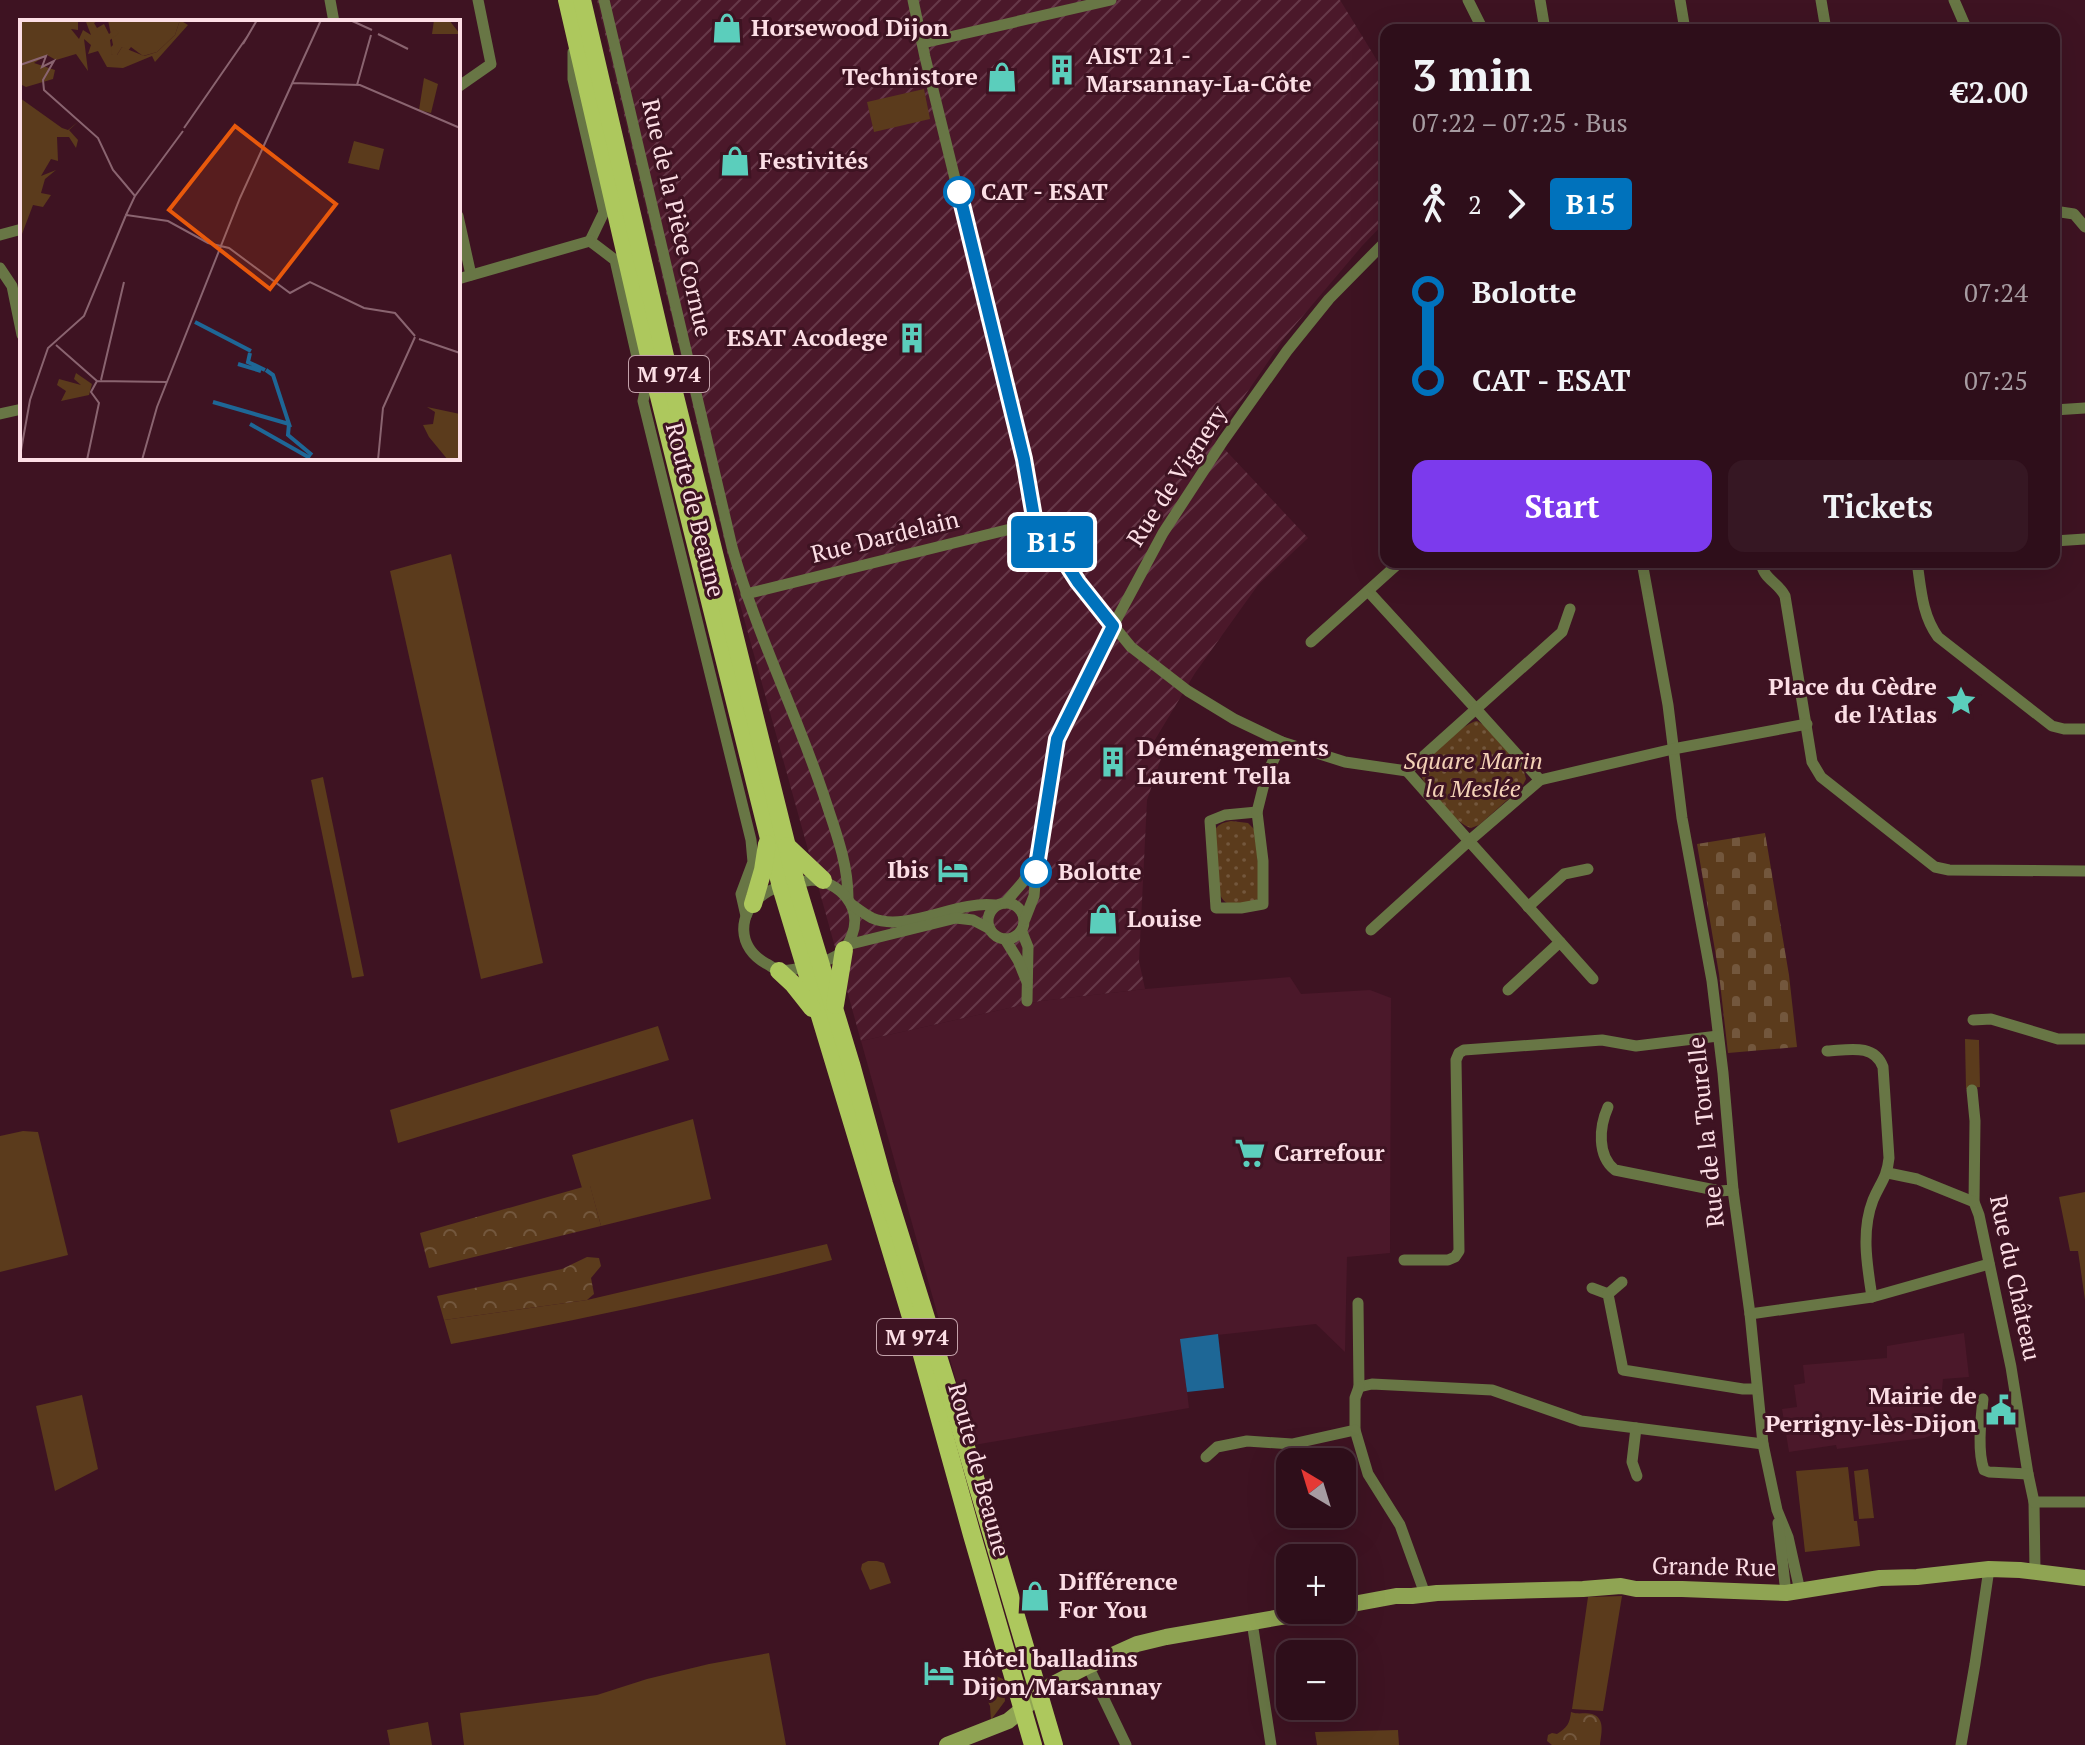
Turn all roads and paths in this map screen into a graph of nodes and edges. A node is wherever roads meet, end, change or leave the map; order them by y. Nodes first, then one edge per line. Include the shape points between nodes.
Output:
1 (330, 0) edge
2 (478, 0) edge
3 (567, 0) edge
4 (582, 0) edge
5 (604, 0) edge
6 (913, 0) edge
7 (1111, 0) edge
8 (1468, 0) edge
9 (1540, 0) edge
10 (1680, 0) edge
11 (1821, 0) edge
12 (1954, 0) edge
13 (334, 20) edge
14 (1480, 24) edge
15 (1544, 24) edge
16 (1684, 24) edge
17 (1825, 24) edge
18 (1964, 24) edge
19 (574, 32) junction
20 (923, 43) junction
21 (460, 86) edge
22 (2060, 212) edge
23 (460, 225) edge
24 (2085, 227) edge
25 (20, 230) edge
26 (0, 235) edge
27 (590, 241) junction
28 (1380, 247) edge
29 (0, 268) edge
30 (471, 275) junction
31 (460, 278) edge
32 (20, 325) edge
33 (2085, 408) edge
34 (20, 409) edge
35 (2060, 410) edge
36 (0, 414) edge
37 (1035, 523) junction
38 (2085, 539) edge
39 (2060, 541) edge
40 (1393, 568) edge
41 (1643, 568) edge
42 (1763, 568) edge
43 (1918, 568) edge
44 (1368, 591) junction
45 (746, 594) junction
46 (1570, 609) dead end
47 (1113, 626) junction
48 (1311, 642) dead end
49 (1476, 709) junction
50 (1807, 724) junction
51 (2085, 729) edge
52 (1282, 742) junction
53 (1673, 749) junction
54 (1407, 771) junction
55 (1540, 780) junction
56 (1257, 812) junction
57 (768, 834) junction
58 (1469, 841) junction
59 (787, 846) junction
60 (843, 855) junction
61 (1037, 860) junction
62 (1588, 869) dead end
63 (2085, 871) edge
64 (825, 881) junction
65 (788, 885) junction
66 (849, 900) junction
67 (1000, 904) junction
68 (1528, 907) junction
69 (750, 910) junction
70 (1023, 925) junction
71 (990, 929) junction
72 (1371, 930) dead end
73 (1005, 939) junction
74 (1560, 942) junction
75 (846, 948) junction
76 (812, 966) junction
77 (779, 971) junction
78 (1593, 979) dead end
79 (1027, 982) junction
80 (1508, 990) dead end
81 (1027, 1001) dead end
82 (827, 1014) junction
83 (1973, 1020) dead end
84 (1718, 1036) junction
85 (2085, 1039) edge
86 (1827, 1051) dead end
87 (1972, 1090) dead end
88 (1608, 1107) dead end
89 (1888, 1173) junction
90 (1733, 1190) junction
91 (1974, 1202) junction
92 (1404, 1260) dead end
93 (1989, 1264) junction
94 (1622, 1282) dead end
95 (1592, 1288) dead end
96 (1608, 1294) junction
97 (1872, 1297) junction
98 (1358, 1303) dead end
99 (1750, 1314) junction
100 (1359, 1387) junction
101 (1757, 1389) junction
102 (1983, 1399) dead end
103 (1636, 1428) junction
104 (1355, 1430) junction
105 (1763, 1444) junction
106 (1206, 1457) dead end
107 (2028, 1474) junction
108 (1637, 1476) dead end
109 (2034, 1502) junction
110 (2085, 1502) edge
111 (1989, 1569) junction
112 (2035, 1571) junction
113 (2085, 1578) edge
114 (1793, 1592) junction
115 (1425, 1594) junction
116 (1356, 1603) edge
117 (1276, 1618) edge
118 (1252, 1622) junction
119 (1088, 1666) junction
120 (1038, 1696) junction
121 (1022, 1710) junction
122 (947, 1745) edge
123 (1033, 1745) edge
124 (1054, 1745) edge
125 (1126, 1745) edge
126 (1271, 1745) edge
127 (1961, 1745) edge

1 - 13 street
2 - 21 street via 491,64
3 - 19 main road, Route de Beaune / M 974
4 - 59 main road, Route de Beaune / M 974
5 - 45 street, Rue de la Pièce Cornue
6 - 20 street
7 - 20 street
8 - 14 street
9 - 15 street
10 - 16 street
11 - 17 street
12 - 18 street
19 - 27 street, Route de Beaune via 573,79 604,212
19 - 57 main road, Route de Beaune / M 974
20 - 37 street
22 - 24 street via 2074,214
23 - 30 street
25 - 26 street
27 - 30 street
27 - 69 street, Route de Beaune via 615,260 643,401 751,840 753,862 741,894
28 - 47 street, Rue de Vignery via 1329,299 1279,362 1163,533
29 - 32 street via 12,286
30 - 31 street
33 - 35 street
34 - 36 street
37 - 45 street, Rue Dardelain
37 - 47 street
38 - 39 street
40 - 44 street
41 - 53 street, Rue de la Tourelle
42 - 50 street via 1785,596
43 - 51 street via 1924,609 1939,638 2052,726
44 - 48 street
44 - 49 street
45 - 60 street, Rue de la Pièce Cornue
46 - 49 street via 1562,632
47 - 52 street via 1131,647 1188,691
47 - 61 street, Rue de Vignery via 1057,739
49 - 54 street
49 - 55 street
50 - 53 street
50 - 63 street via 1812,762 1821,777 1935,867
52 - 54 street via 1345,762
52 - 56 street
53 - 55 street
53 - 84 street, Rue de la Tourelle
54 - 58 street
55 - 58 street
56 - 56 street via 1263,904 1216,908 1210,821
57 - 65 main road, Route de Beaune / M 974
57 - 69 main road
58 - 68 street
58 - 72 street
59 - 64 main road
59 - 65 main road, Route de Beaune / M 974
60 - 64 street
60 - 66 street, Rue de la Pièce Cornue
61 - 67 street, Rue de Vignery
61 - 70 street, Rue de Vignery via 1034,896
62 - 68 street via 1564,874
64 - 65 street
64 - 66 street
65 - 69 street via 766,892
65 - 76 main road, Route de Beaune / M 974
66 - 67 street via 871,917 891,922
66 - 75 street via 855,920
67 - 70 street via 1019,908
67 - 71 street via 989,917
68 - 74 street
69 - 77 street, Route de Beaune via 743,926 746,944 757,959
70 - 73 street via 1017,936
70 - 79 street
71 - 73 street
71 - 75 street via 956,918
73 - 79 street
74 - 78 street
74 - 80 street
75 - 76 street
75 - 82 main road
76 - 77 street
76 - 82 main road, Route de Beaune / M 974
77 - 82 main road
79 - 81 street
82 - 120 main road, Route de Beaune / M 974 via 958,1420
82 - 121 main road, Route de Beaune / M 974
83 - 85 street via 1991,1019 2058,1039
84 - 90 street, Rue de la Tourelle
84 - 92 street via 1636,1046 1602,1040 1459,1053 1459,1251 1448,1260
86 - 89 street via 1862,1049 1880,1058
87 - 91 street, Rue du Château
88 - 90 street via 1602,1121 1603,1155 1615,1170
89 - 91 street
89 - 97 street via 1873,1199 1866,1238
90 - 99 street, Rue de la Tourelle
91 - 93 street, Rue du Château
93 - 97 street
93 - 107 street, Rue du Château
94 - 96 street
95 - 96 street
96 - 101 street via 1623,1370
97 - 99 street
98 - 100 street
99 - 101 street, Rue de la Tourelle
100 - 103 street via 1492,1390 1581,1421
100 - 104 street
101 - 105 street, Rue de la Tourelle
102 - 107 street via 1984,1470
103 - 105 street
103 - 108 street via 1632,1462
104 - 106 street via 1292,1444 1247,1441 1217,1447
104 - 115 street via 1368,1474 1400,1525
105 - 114 street, Rue de la Tourelle
107 - 109 street, Rue du Château
109 - 110 street
109 - 112 street, Rue du Château
111 - 112 main road, Grande Rue
111 - 114 main road, Grande Rue
111 - 127 street
112 - 113 main road, Grande Rue
114 - 115 main road, Grande Rue via 1621,1586
115 - 116 main road, Grande Rue
117 - 118 main road
118 - 119 main road via 1153,1639
118 - 126 street
119 - 120 main road
119 - 125 street
120 - 121 main road
120 - 124 main road, M 974
121 - 122 main road via 1008,1721
121 - 123 main road, M 974

